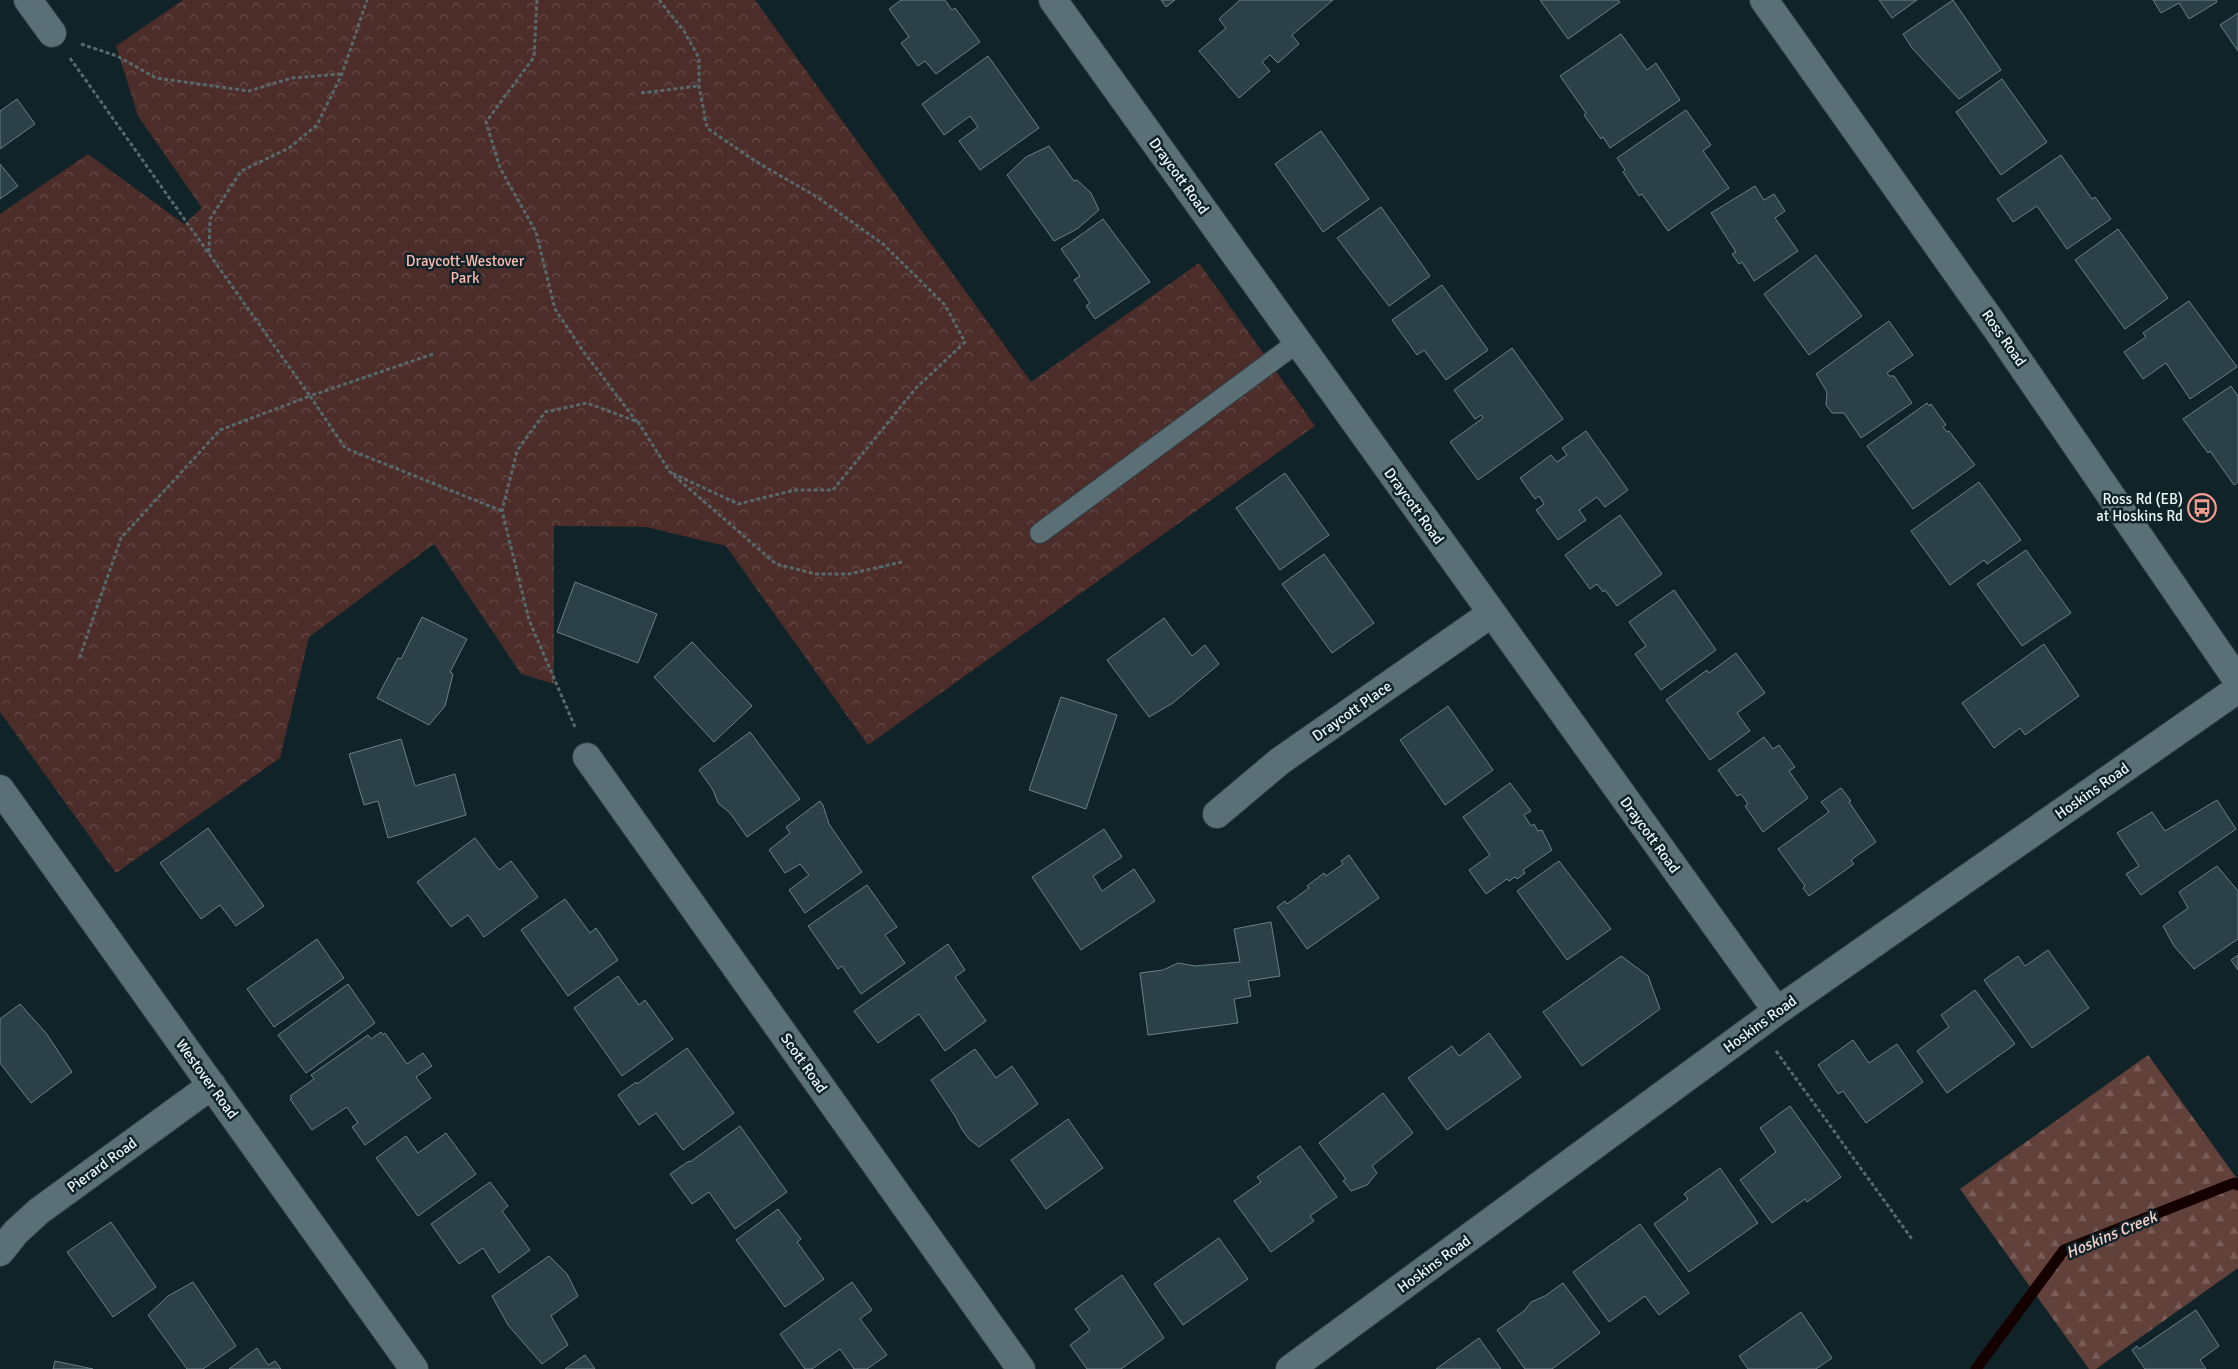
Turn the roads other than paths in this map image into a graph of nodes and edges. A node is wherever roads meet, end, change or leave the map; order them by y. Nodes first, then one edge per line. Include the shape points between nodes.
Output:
1 (28, 0) edge
2 (1053, 0) edge
3 (1764, 0) edge
4 (52, 34) road end
5 (1298, 342) junction
6 (1040, 533) dead end
7 (1492, 613) junction
8 (2238, 681) edge
9 (2238, 690) edge
10 (587, 757) road end
11 (0, 789) edge
12 (1217, 814) dead end
13 (1767, 1018) junction
14 (212, 1085) junction
15 (0, 1252) edge
16 (1321, 1360) edge
17 (414, 1369) edge
18 (1021, 1369) edge
19 (1290, 1369) edge

1 - 4 street
2 - 5 street, Draycott Road
3 - 8 street, Ross Road via 1996,328
5 - 6 lane
5 - 7 street, Draycott Road
7 - 12 street, Draycott Place via 1280,761
7 - 13 street, Draycott Road
9 - 13 street, Hoskins Road
10 - 18 street, Scott Road
11 - 14 street, Westover Road
13 - 16 street, Hoskins Road
14 - 15 street, Pierard Road via 39,1211
14 - 17 street, Westover Road
16 - 19 street, Hoskins Road

